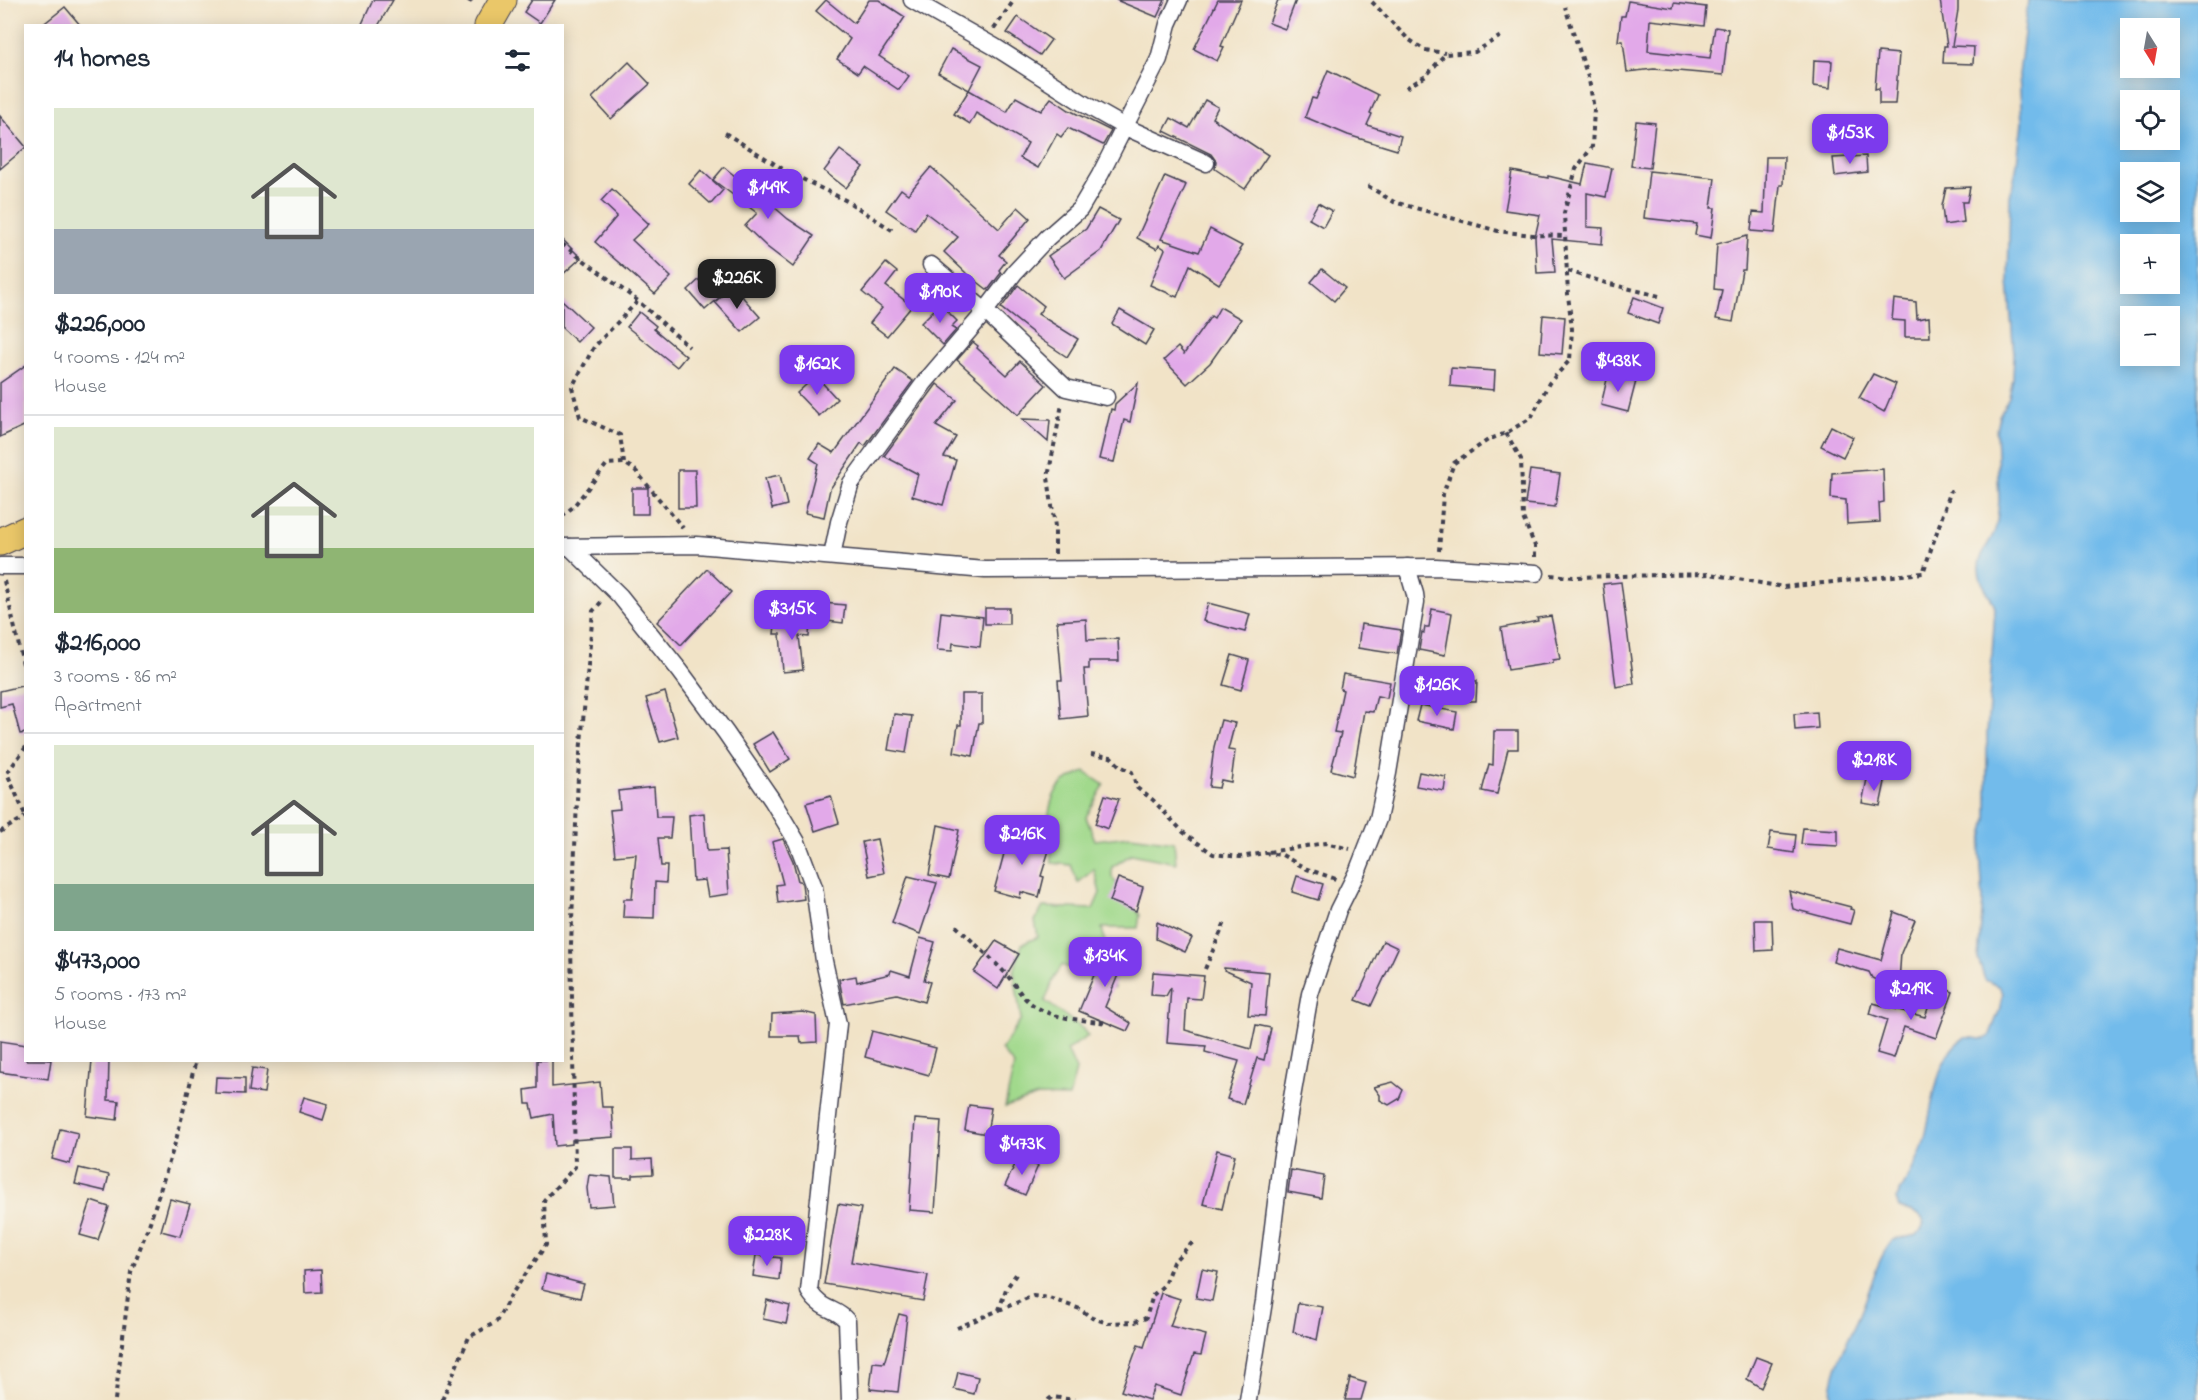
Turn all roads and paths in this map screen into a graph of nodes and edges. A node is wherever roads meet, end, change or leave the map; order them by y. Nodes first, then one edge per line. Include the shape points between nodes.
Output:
1 (503, 0) edge
2 (912, 0) edge
3 (1014, 0) edge
4 (1179, 0) edge
5 (1372, 2) dead end
6 (1564, 7) dead end
7 (489, 24) edge
8 (1504, 34) dead end
9 (986, 41) junction
10 (1445, 54) junction
11 (1406, 88) dead end
12 (1123, 126) junction
13 (725, 133) dead end
14 (1206, 163) dead end
15 (1368, 186) dead end
16 (896, 232) dead end
17 (1566, 236) junction
18 (564, 245) edge
19 (931, 265) dead end
20 (1568, 271) junction
21 (1659, 296) dead end
22 (638, 301) junction
23 (985, 311) junction
24 (689, 347) dead end
25 (1066, 388) junction
26 (1106, 397) dead end
27 (1506, 433) junction
28 (624, 463) junction
29 (1951, 490) dead end
30 (564, 514) edge
31 (24, 531) edge
32 (0, 542) edge
33 (697, 545) junction
34 (566, 547) edge
35 (832, 556) junction
36 (0, 566) edge
37 (24, 566) edge
38 (1407, 567) junction
39 (1436, 567) junction
40 (1054, 570) junction
41 (1536, 573) junction
42 (613, 588) junction
43 (24, 668) edge
44 (24, 750) edge
45 (1091, 754) dead end
46 (24, 815) edge
47 (24, 818) edge
48 (0, 832) edge
49 (1265, 853) junction
50 (1365, 853) junction
51 (1351, 884) junction
52 (1224, 922) dead end
53 (956, 926) dead end
54 (1205, 969) dead end
55 (1107, 1023) dead end
56 (196, 1062) edge
57 (1195, 1240) dead end
58 (1017, 1273) dead end
59 (999, 1310) junction
60 (957, 1328) dead end
61 (115, 1400) edge
62 (442, 1400) edge
63 (850, 1400) edge
64 (1048, 1400) edge
65 (1075, 1400) edge
66 (1248, 1400) edge

1 - 7 main road
2 - 9 street
3 - 9 path
4 - 12 street via 1159,58
5 - 10 path via 1408,39 1425,50
6 - 17 path via 1589,80 1594,109 1592,147 1576,169 1564,213
8 - 10 path via 1475,52
9 - 12 street
10 - 11 path via 1426,76
12 - 14 street
12 - 23 street via 1077,213 1015,272
13 - 16 path
15 - 17 path via 1394,202 1498,231
17 - 20 path
18 - 22 path
19 - 23 street
20 - 21 path
20 - 27 path via 1570,360 1549,383 1531,418
22 - 24 path
22 - 28 path via 594,347 572,387 580,417 620,435
23 - 25 street
23 - 35 street via 925,382 850,483
25 - 26 street
25 - 40 path via 1048,477 1055,527
27 - 39 path via 1454,463 1443,494
27 - 41 path via 1521,459 1523,518 1535,546
28 - 30 path via 607,464
28 - 33 path via 635,470
29 - 41 path via 1923,573 1784,587 1710,574 1573,577
31 - 32 main road
33 - 34 street
33 - 35 street
34 - 42 street
35 - 40 street via 961,569
36 - 37 street
36 - 43 path
38 - 39 street
38 - 40 street
38 - 50 street via 1415,594 1412,632 1388,773 1378,819
39 - 41 street
42 - 62 path via 592,611 578,776 571,944 575,1167 544,1200 546,1245 496,1322 469,1337
42 - 63 street via 680,671 772,800 797,842 814,887 838,1024 809,1291 819,1305 847,1321
44 - 46 path via 7,773
45 - 49 path via 1111,757 1132,772 1137,789 1213,854 1240,857
47 - 48 path
49 - 50 path via 1325,843
49 - 51 path via 1282,855 1307,869
50 - 51 street
51 - 66 street via 1338,910 1310,994 1281,1161
52 - 54 path
53 - 55 path via 1017,986 1025,1000 1042,1011
56 - 61 path via 176,1140 131,1272
57 - 59 path via 1173,1262 1164,1285 1153,1295 1146,1318 1135,1322 1108,1323 1049,1298 1033,1296
58 - 59 path
59 - 60 path
64 - 65 path via 1052,1396

